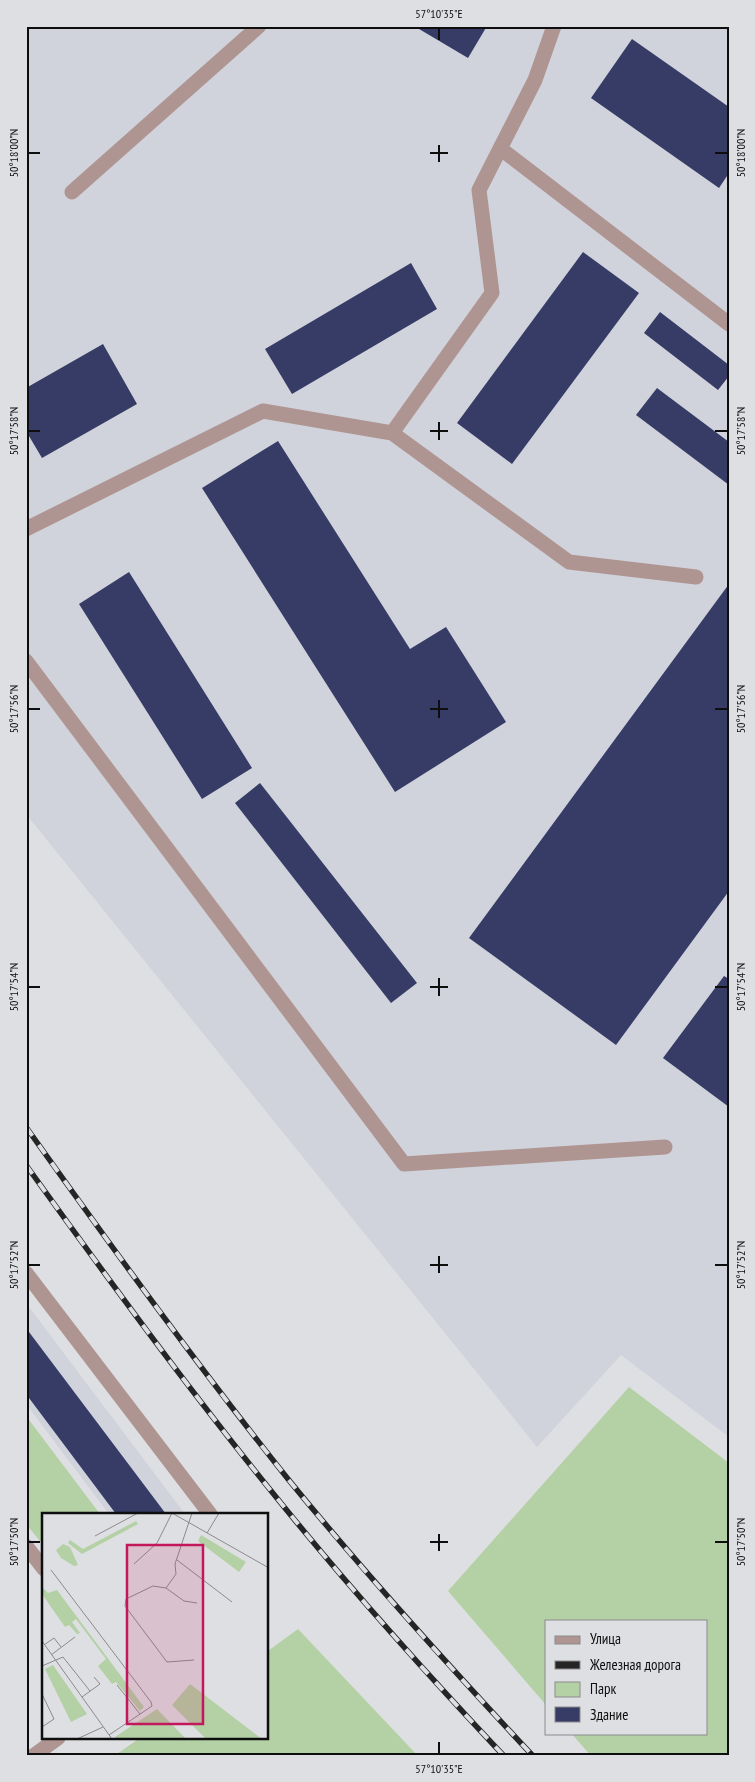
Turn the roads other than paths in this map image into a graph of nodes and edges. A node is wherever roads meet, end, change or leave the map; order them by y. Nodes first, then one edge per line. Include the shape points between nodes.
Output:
1 (260, 26) edge
2 (554, 26) edge
3 (500, 149) junction
4 (72, 192) dead end
5 (729, 324) edge
6 (392, 433) junction
7 (26, 529) edge
8 (696, 578) dead end
9 (26, 661) edge
10 (665, 1148) dead end
11 (26, 1273) edge
12 (209, 1513) edge
13 (26, 1546) edge
14 (42, 1566) edge
15 (55, 1740) edge
16 (33, 1756) edge

1 - 4 lane
2 - 3 lane via 535,80
3 - 5 lane
3 - 6 lane via 479,190 492,293
6 - 7 lane via 263,411
6 - 8 lane via 569,562
9 - 10 lane via 404,1164
11 - 12 lane
13 - 14 lane
15 - 16 lane

